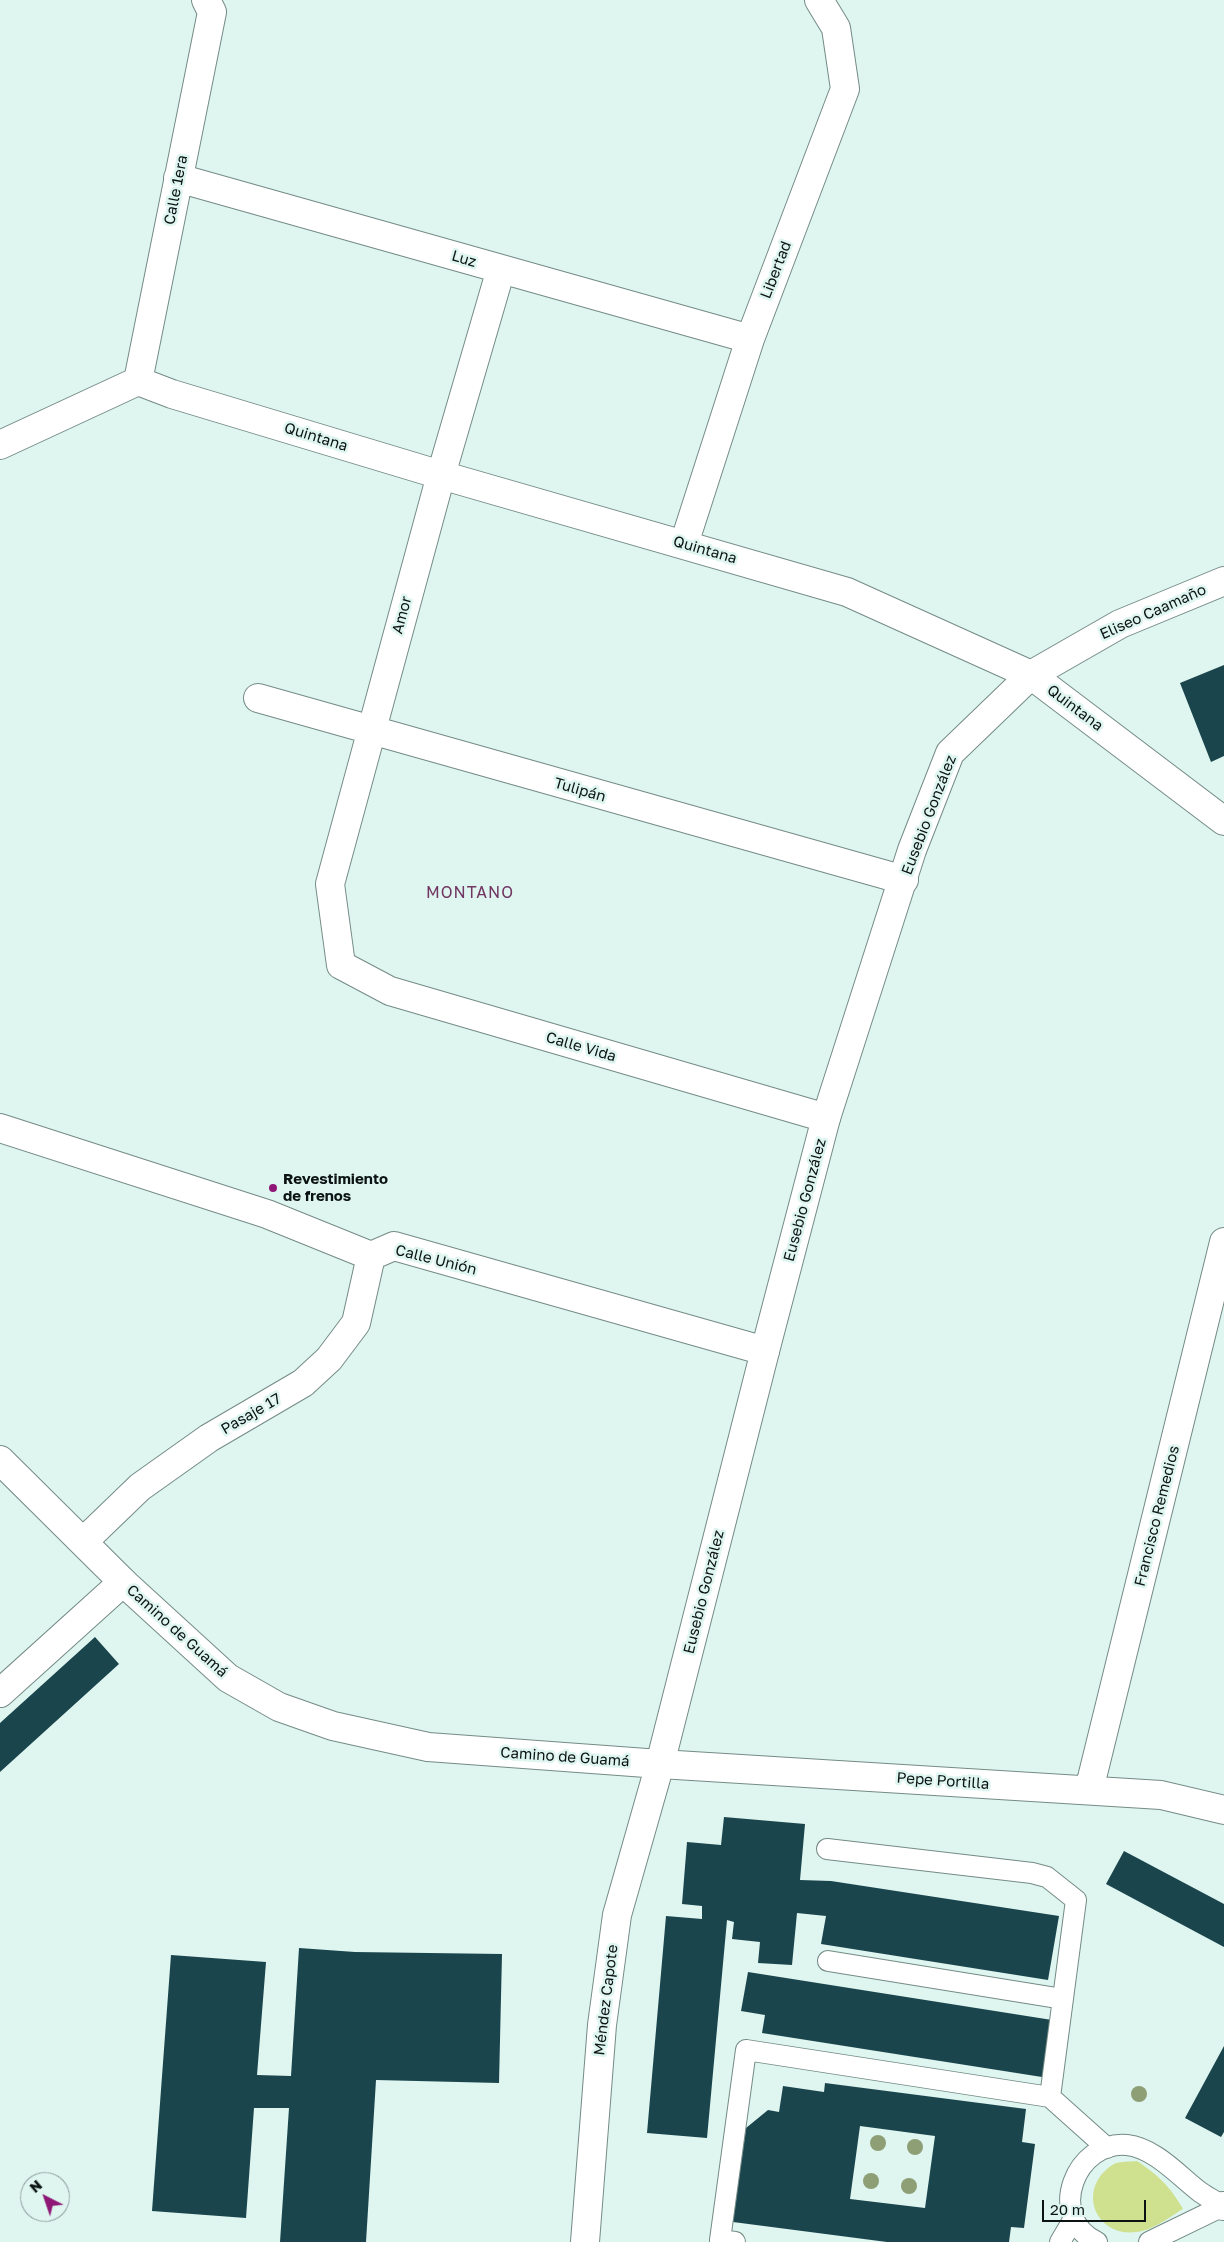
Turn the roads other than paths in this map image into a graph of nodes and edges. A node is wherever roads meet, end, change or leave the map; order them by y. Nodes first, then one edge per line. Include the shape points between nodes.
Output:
1 (206, 0) edge
2 (819, 0) edge
3 (178, 178) junction
4 (501, 269) junction
5 (750, 339) junction
6 (138, 381) junction
7 (0, 445) edge
8 (441, 474) junction
9 (684, 544) junction
10 (1224, 581) edge
11 (1031, 675) junction
12 (258, 698) dead end
13 (370, 731) junction
14 (1224, 821) edge
15 (904, 880) junction
16 (341, 966) joint
17 (826, 1118) junction
18 (0, 1128) edge
19 (1224, 1242) edge
20 (372, 1256) junction
21 (765, 1351) junction
22 (0, 1460) edge
23 (84, 1541) junction
24 (123, 1582) junction
25 (0, 1693) edge
26 (660, 1764) junction
27 (1089, 1790) junction
28 (1224, 1810) edge
29 (827, 1849) dead end
30 (828, 1960) dead end
31 (1063, 1999) junction
32 (1050, 2097) junction
33 (1107, 2148) junction
34 (1224, 2206) edge
35 (1074, 2220) junction
36 (584, 2242) edge
37 (735, 2242) edge
38 (1060, 2242) edge
39 (1097, 2242) edge
40 (1149, 2242) edge

1 - 3 street, Calle 1era via 212,12
2 - 5 street, Libertad via 836,28 845,89
3 - 4 street, Luz
3 - 6 street, Calle 1era
4 - 5 street, Luz
4 - 8 street, Amor
5 - 9 street, Libertad
6 - 7 street
6 - 8 street, Quintana
8 - 9 street, Quintana
8 - 13 street, Amor
9 - 11 street, Quintana via 848,592
10 - 11 street, Eliseo Caamaño via 1120,624
11 - 14 street, Quintana
11 - 15 street, Eusebio González via 950,753 912,850
12 - 13 street, Tulipán
13 - 15 street, Tulipán
13 - 16 street, Amor via 330,884
15 - 17 street, Eusebio González
16 - 17 street, Calle Vida via 390,991
17 - 21 street, Eusebio González
18 - 20 street, Calle Unión via 267,1214
19 - 27 street, Francisco Remedios
20 - 21 street, Calle Unión via 394,1246
20 - 23 street, Pasaje 17 via 356,1323 329,1359 303,1383 209,1438 140,1487
21 - 26 street, Eusebio González
22 - 23 street, Camino de Guamá
23 - 24 street, Camino de Guamá
24 - 25 street
24 - 26 street, Camino de Guamá via 228,1678 279,1707 332,1726 428,1747
26 - 27 street, Pepe Portilla
26 - 36 street, Méndez Capote via 617,1915 602,2025
27 - 28 street, Pepe Portilla via 1161,1795
29 - 31 lane via 1047,1877 1076,1900
30 - 31 lane
31 - 32 lane
32 - 33 lane
32 - 37 lane via 746,2050 720,2240
33 - 34 lane via 1126,2145 1142,2149
33 - 35 lane via 1086,2160 1073,2179 1069,2200
34 - 40 lane
35 - 38 lane
35 - 39 lane via 1088,2238

